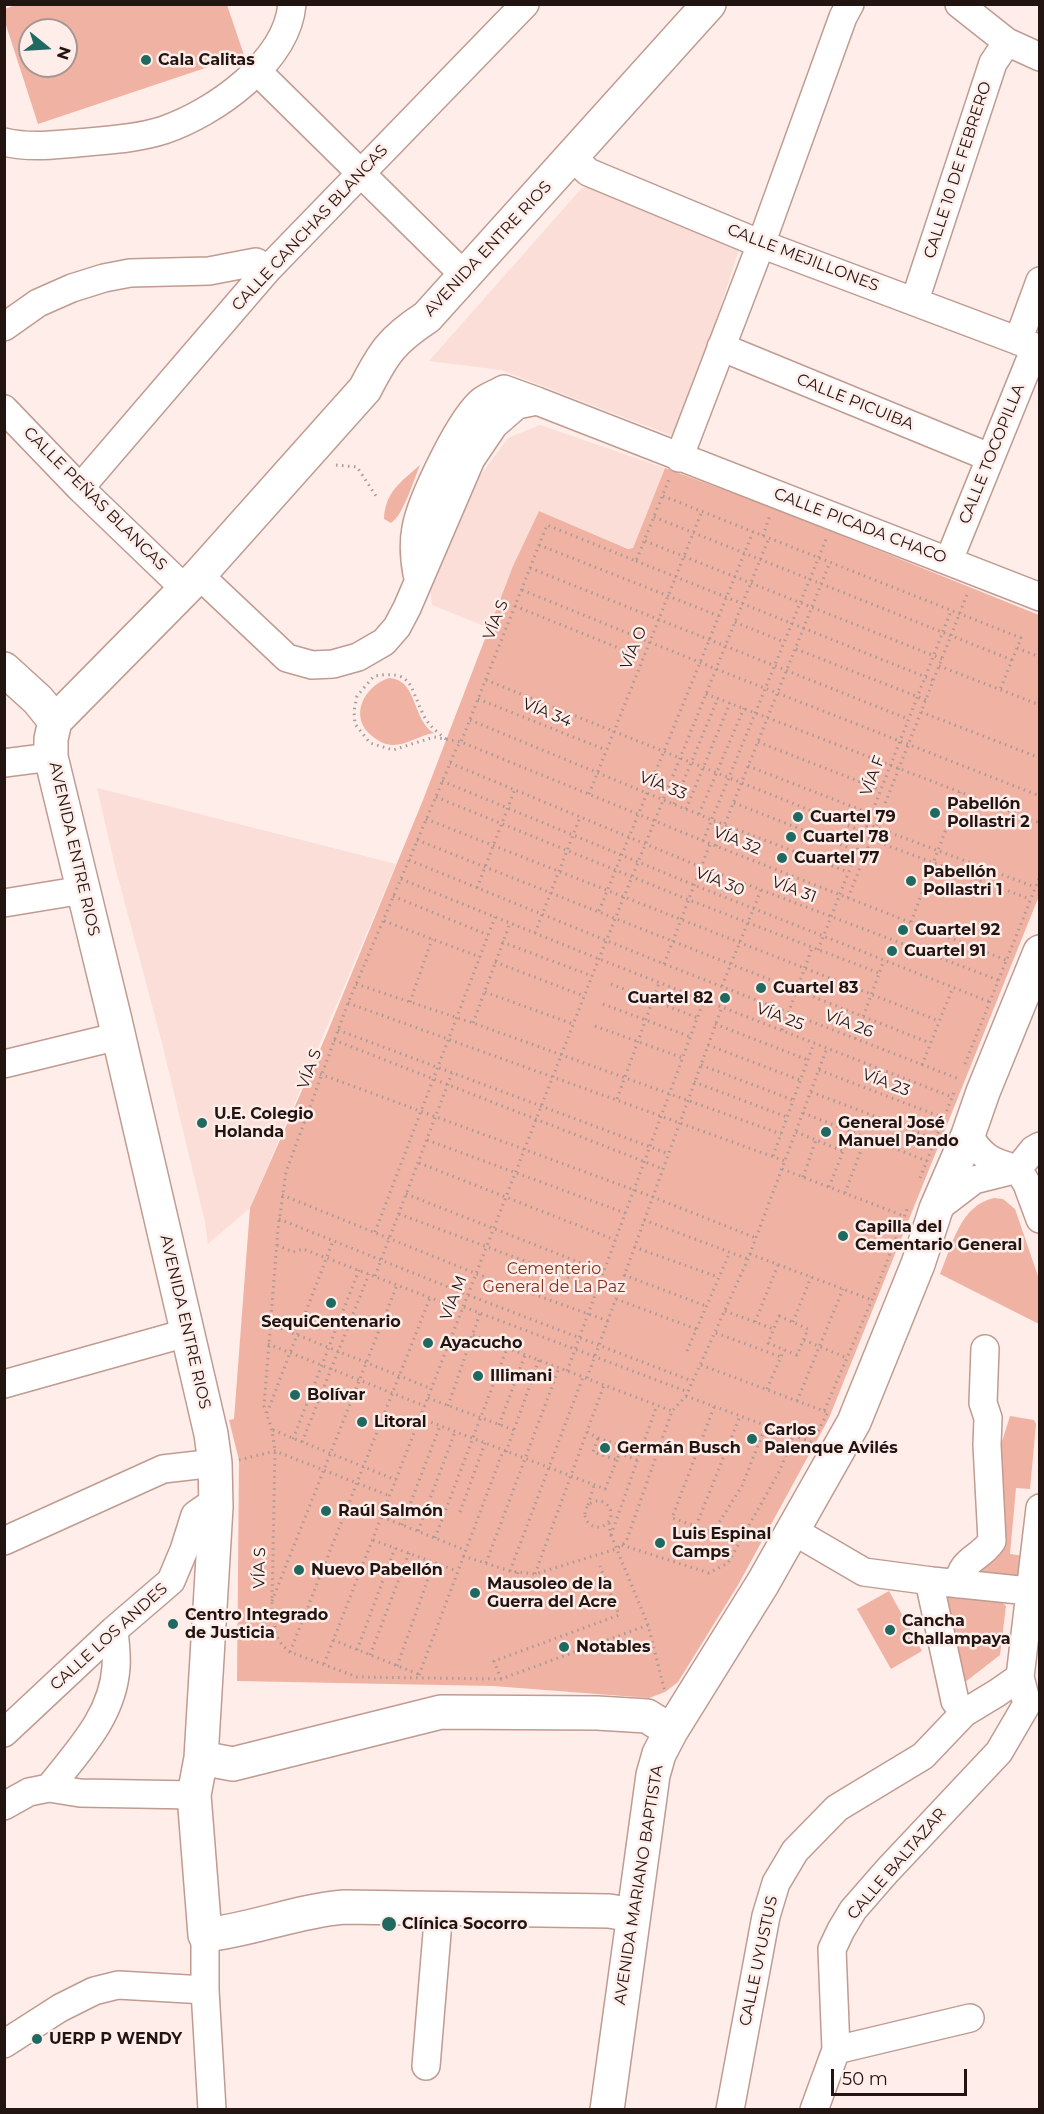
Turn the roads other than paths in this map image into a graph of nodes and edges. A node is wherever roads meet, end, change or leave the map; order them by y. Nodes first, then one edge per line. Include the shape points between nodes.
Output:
1 (292, 4) edge
2 (710, 4) edge
3 (850, 4) edge
4 (959, 4) edge
5 (518, 7) edge
6 (1007, 42) junction
7 (1040, 57) edge
8 (257, 71) junction
9 (4, 142) edge
10 (573, 157) junction
11 (361, 174) junction
12 (761, 244) junction
13 (268, 269) junction
14 (465, 276) junction
15 (1040, 281) edge
16 (915, 300) junction
17 (4, 327) edge
18 (1031, 346) edge
19 (721, 347) junction
20 (537, 401) joint
21 (4, 409) edge
22 (989, 457) junction
23 (675, 467) junction
24 (80, 488) junction
25 (949, 560) junction
26 (192, 582) junction
27 (1040, 597) edge
28 (4, 669) edge
29 (55, 721) junction
30 (51, 757) junction
31 (4, 763) edge
32 (83, 890) junction
33 (4, 903) edge
34 (1039, 955) edge
35 (118, 1036) junction
36 (4, 1064) edge
37 (956, 1127) junction
38 (1040, 1146) edge
39 (1018, 1169) junction
40 (923, 1207) junction
41 (1040, 1219) edge
42 (186, 1333) junction
43 (985, 1349) dead end
44 (4, 1384) edge
45 (227, 1461) junction
46 (216, 1507) junction
47 (1040, 1508) edge
48 (792, 1530) junction
49 (4, 1541) edge
50 (945, 1583) junction
51 (1029, 1591) junction
52 (114, 1629) junction
53 (1030, 1682) edge
54 (964, 1713) junction
55 (671, 1731) junction
56 (4, 1733) edge
57 (201, 1758) junction
58 (49, 1788) junction
59 (194, 1795) junction
60 (4, 1806) edge
61 (439, 1909) junction
62 (633, 1915) junction
63 (205, 1935) junction
64 (206, 1990) junction
65 (970, 2018) dead end
66 (4, 2044) edge
67 (836, 2050) junction
68 (426, 2066) dead end
69 (212, 2109) edge
70 (607, 2109) edge
71 (730, 2109) edge
72 (814, 2109) edge

1 - 8 street via 285,34
2 - 10 main road, AVENIDA ENTRE RIOS
3 - 12 street
4 - 6 street
5 - 11 street, CALLE CANCHAS BLANCAS
6 - 7 street
6 - 16 street, CALLE 10 DE FEBRERO via 993,63
8 - 9 street via 193,118 162,131 46,146
8 - 11 street
10 - 12 street, CALLE MEJILLONES via 588,172
10 - 14 main road, AVENIDA ENTRE RIOS
11 - 13 street, CALLE CANCHAS BLANCAS
11 - 14 street
12 - 16 street, CALLE MEJILLONES
12 - 19 street
13 - 17 street via 256,262 209,271 130,273 104,278 38,303
13 - 24 street, CALLE CANCHAS BLANCAS
14 - 26 main road, AVENIDA ENTRE RIOS via 428,317 402,334 380,358 365,389
15 - 18 street, CALLE TOCOPILLA
16 - 18 street, CALLE MEJILLONES
18 - 22 street, CALLE TOCOPILLA
19 - 22 street, CALLE PICUIBA
19 - 23 street
20 - 23 street, CALLE PICADA CHACO
20 - 26 street, CALLE PEÑAS BLANCAS via 517,405 494,425 471,459 397,627 384,642 358,657 312,665 287,658
21 - 24 street, CALLE PEÑAS BLANCAS
22 - 25 street, CALLE TOCOPILLA
23 - 25 street, CALLE PICADA CHACO
24 - 26 street, CALLE PEÑAS BLANCAS
25 - 27 street, CALLE PICADA CHACO
26 - 29 main road, AVENIDA ENTRE RIOS
28 - 29 main road
29 - 30 main road, AVENIDA ENTRE RIOS
30 - 31 street
30 - 32 main road, AVENIDA ENTRE RIOS
32 - 33 street
32 - 35 main road, AVENIDA ENTRE RIOS
34 - 37 main road, AVENIDA MARIANO BAPTISTA via 983,1092
35 - 36 street
35 - 42 main road, AVENIDA ENTRE RIOS
37 - 39 street via 993,1162
37 - 40 main road, AVENIDA MARIANO BAPTISTA
38 - 39 street
39 - 40 street via 974,1180
39 - 41 street
40 - 48 main road, AVENIDA MARIANO BAPTISTA via 918,1264 854,1422
42 - 44 street
42 - 45 main road, AVENIDA ENTRE RIOS via 211,1434
43 - 50 street via 983,1403 988,1418 992,1540
45 - 46 main road, AVENIDA ENTRE RIOS
45 - 49 street via 163,1469
46 - 52 street, CALLE LOS ANDES via 195,1515 171,1581
46 - 57 main road, AVENIDA ENTRE RIOS
47 - 51 street, CALLE BALTAZAR
48 - 50 street via 864,1572
48 - 55 main road, AVENIDA MARIANO BAPTISTA
50 - 51 street
50 - 54 street via 931,1590 955,1701
51 - 53 street, CALLE BALTAZAR
52 - 56 street, CALLE LOS ANDES
52 - 58 street via 116,1667 103,1718
53 - 54 street, CALLE UYUSTUS
53 - 67 street, CALLE BALTAZAR via 1027,1704 999,1752 887,1871 841,1930 832,1949
54 - 71 street, CALLE UYUSTUS via 923,1756 837,1808 795,1851 776,1883 766,1916
55 - 57 main road via 647,1716 441,1712 233,1764
55 - 62 main road, AVENIDA MARIANO BAPTISTA via 653,1774
57 - 59 main road, AVENIDA ENTRE RIOS
58 - 59 street via 80,1793
58 - 60 street via 29,1792
59 - 63 main road, AVENIDA ENTRE RIOS
61 - 62 main road via 609,1911
61 - 63 main road via 323,1909
61 - 68 street
62 - 70 main road, AVENIDA MARIANO BAPTISTA
63 - 64 street
64 - 66 street via 118,1985 94,1991
64 - 69 street
65 - 67 street
67 - 72 street, CALLE BALTAZAR

